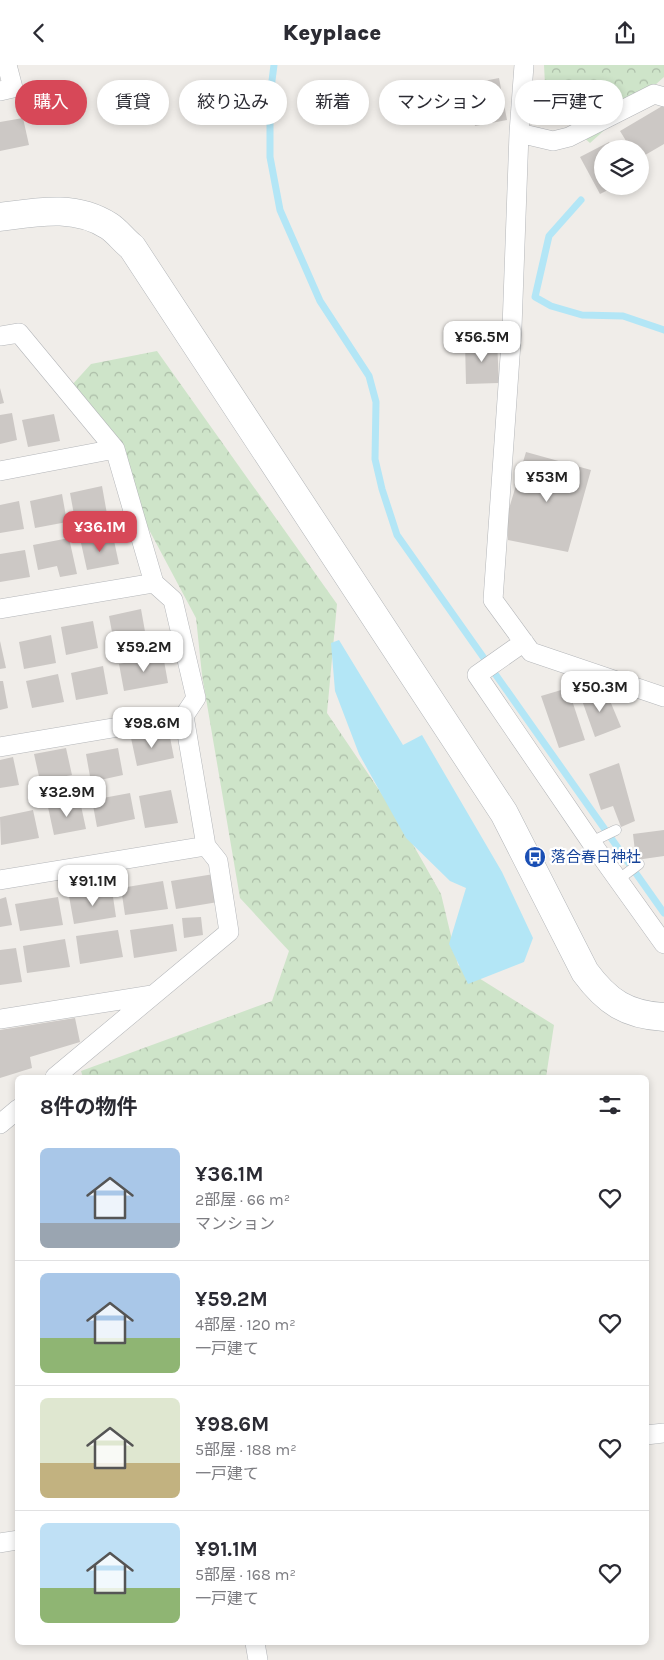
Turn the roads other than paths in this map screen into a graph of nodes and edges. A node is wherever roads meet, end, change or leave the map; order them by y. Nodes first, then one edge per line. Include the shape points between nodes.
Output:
1 (8, 65) edge
2 (524, 65) edge
3 (0, 91) edge
4 (664, 97) edge
5 (519, 133) junction
6 (0, 217) edge
7 (0, 336) edge
8 (115, 449) junction
9 (0, 471) edge
10 (154, 583) junction
11 (0, 609) edge
12 (524, 642) junction
13 (664, 697) edge
14 (184, 716) junction
15 (0, 747) edge
16 (616, 831) dead end
17 (591, 842) junction
18 (206, 845) junction
19 (639, 864) dead end
20 (618, 879) junction
21 (0, 880) edge
22 (664, 943) edge
23 (153, 995) junction
24 (664, 1017) edge
25 (0, 1019) edge
26 (57, 1075) edge
27 (15, 1112) edge
28 (0, 1124) edge
29 (664, 1433) edge
30 (649, 1435) edge
31 (15, 1540) edge
32 (0, 1543) edge
33 (255, 1645) edge
34 (258, 1660) edge

1 - 3 street via 13,88
2 - 5 street
4 - 5 street via 654,94 570,137 553,141
5 - 12 street via 512,328 493,600
6 - 24 street via 60,210 84,215 109,226 132,247 504,813 600,993 645,1016
7 - 8 street via 19,333
8 - 9 street
8 - 10 street
10 - 11 street
10 - 14 street via 173,600 196,698
12 - 13 street via 531,651
12 - 17 street via 478,675
14 - 15 street
14 - 18 street
16 - 17 lane
17 - 20 street
18 - 21 street
18 - 23 street via 218,861 229,932
19 - 20 lane
20 - 22 street
23 - 25 street
23 - 26 street
27 - 28 street
29 - 30 street
31 - 32 street
33 - 34 street

